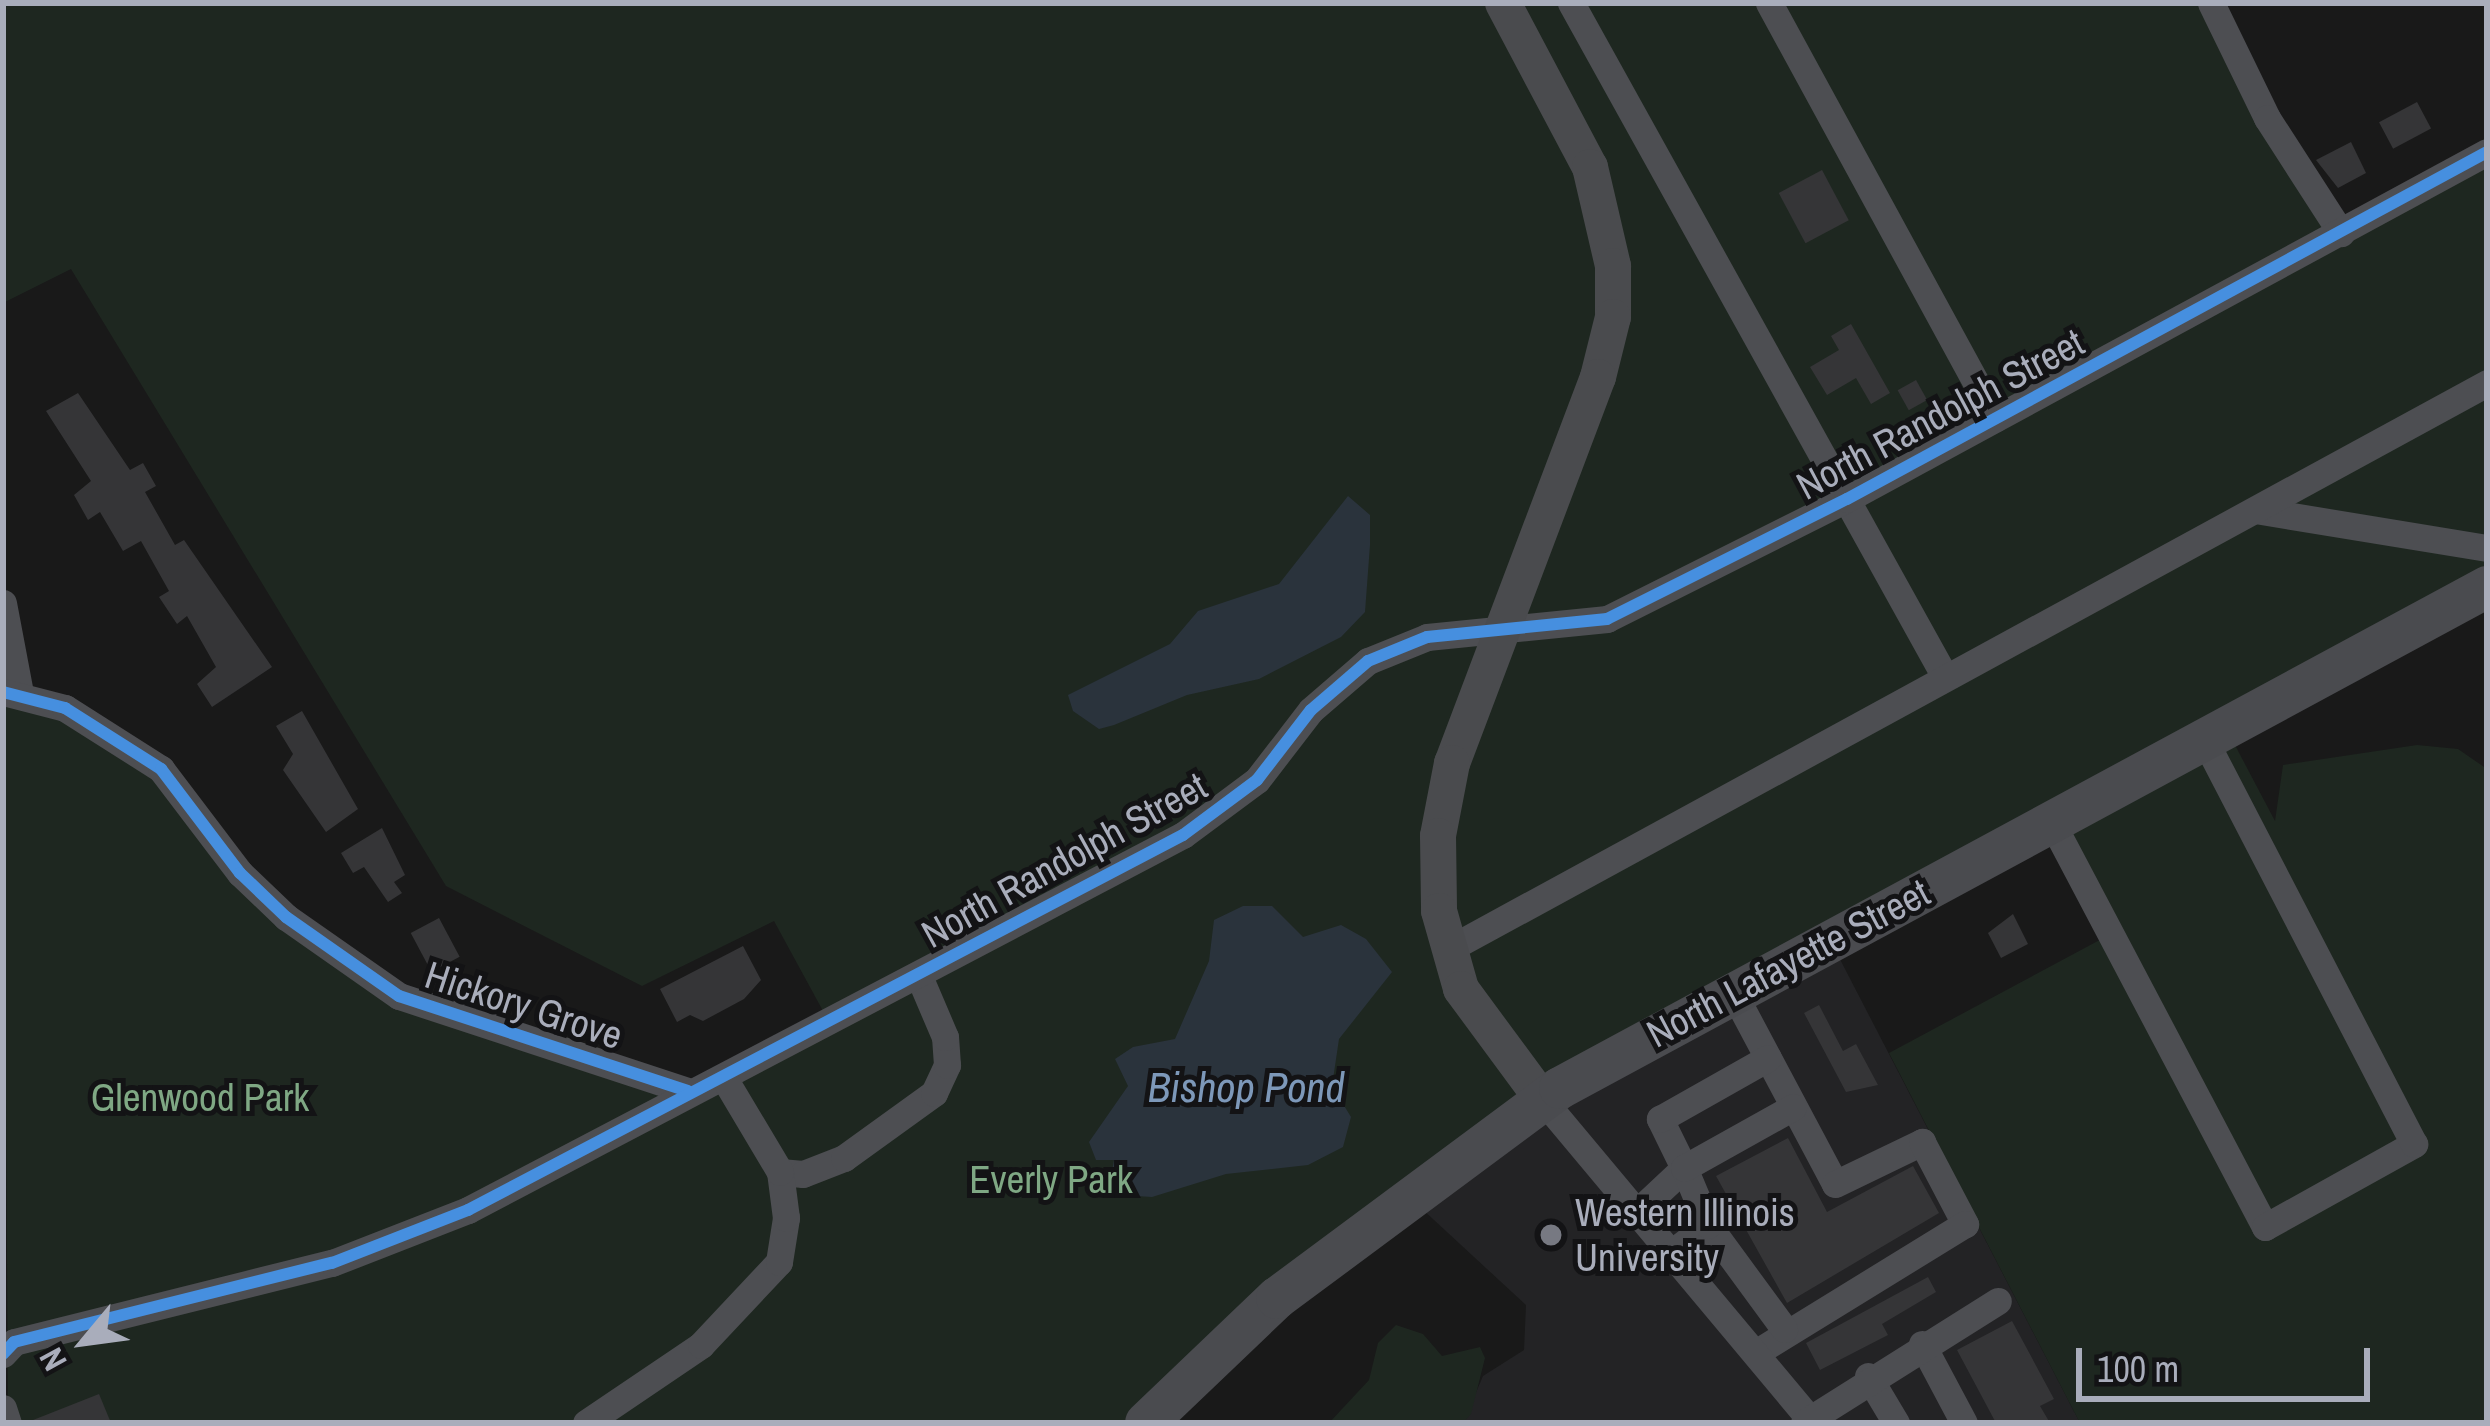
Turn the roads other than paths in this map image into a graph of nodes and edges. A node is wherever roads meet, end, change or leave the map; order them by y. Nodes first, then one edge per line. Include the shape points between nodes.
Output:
1 (1503, 3) edge
2 (1570, 3) edge
3 (1769, 3) edge
4 (2211, 3) edge
5 (2487, 152) edge
6 (2341, 232) junction
7 (2487, 383) edge
8 (1995, 418) junction
9 (1847, 500) junction
10 (2253, 510) junction
11 (2487, 548) edge
12 (2487, 587) edge
13 (3, 603) edge
14 (1501, 631) junction
15 (1944, 675) junction
16 (12, 693) edge
17 (2204, 739) junction
18 (2051, 821) junction
19 (1447, 950) junction
20 (919, 976) junction
21 (1733, 992) junction
22 (1768, 1058) junction
23 (724, 1078) junction
24 (688, 1091) junction
25 (1542, 1099) junction
26 (1793, 1107) junction
27 (1684, 1168) junction
28 (780, 1172) junction
29 (1636, 1211) junction
30 (1708, 1225) junction
31 (1671, 1253) junction
32 (1998, 1301) dead end
33 (1784, 1329) junction
34 (1922, 1344) junction
35 (1754, 1352) junction
36 (3, 1354) edge
37 (1868, 1376) junction
38 (3, 1408) edge
39 (1809, 1421) edge
40 (8, 1423) edge
41 (586, 1423) edge
42 (1146, 1423) edge
43 (1895, 1423) edge
44 (1964, 1423) edge

1 - 14 main road via 1594,179 1614,292 1598,376
2 - 9 street
3 - 8 street
4 - 6 street via 2266,118
5 - 6 street, North Randolph Street
6 - 8 street, North Randolph Street
7 - 10 street
8 - 9 street, North Randolph Street
9 - 14 street, North Randolph Street via 1607,619
9 - 15 street
10 - 11 street
10 - 15 street
12 - 17 highway, North Lafayette Street
13 - 16 street, Hickory Grove
14 - 19 main road via 1441,812 1437,886
14 - 20 street, North Randolph Street via 1427,637 1368,661 1311,710 1273,763 1221,811
15 - 19 street
16 - 24 street, Hickory Grove via 91,722 161,769 240,874 362,974 458,1020
17 - 18 highway, North Lafayette Street
17 - 18 street via 2414,1144 2265,1227
18 - 21 highway, North Lafayette Street
19 - 25 main road via 1480,1022
20 - 23 street, North Randolph Street
20 - 28 street via 945,1037 947,1066 934,1093 844,1158 803,1174
21 - 22 street
21 - 25 highway, North Lafayette Street
22 - 26 street
22 - 27 street via 1660,1119
23 - 24 street, North Randolph Street
23 - 28 street
24 - 36 street, North Randolph Street via 384,1247 14,1342
25 - 29 street
25 - 42 highway, North Lafayette Street via 1277,1298
26 - 27 street
26 - 33 street via 1834,1184 1922,1142 1965,1224
27 - 29 street
27 - 30 street
28 - 41 street via 786,1218 779,1262 701,1346
29 - 31 street
30 - 31 street
30 - 33 street
31 - 35 street
32 - 34 street
33 - 35 street
34 - 37 street
34 - 44 street
35 - 39 street
37 - 39 street
37 - 43 street
38 - 40 street

